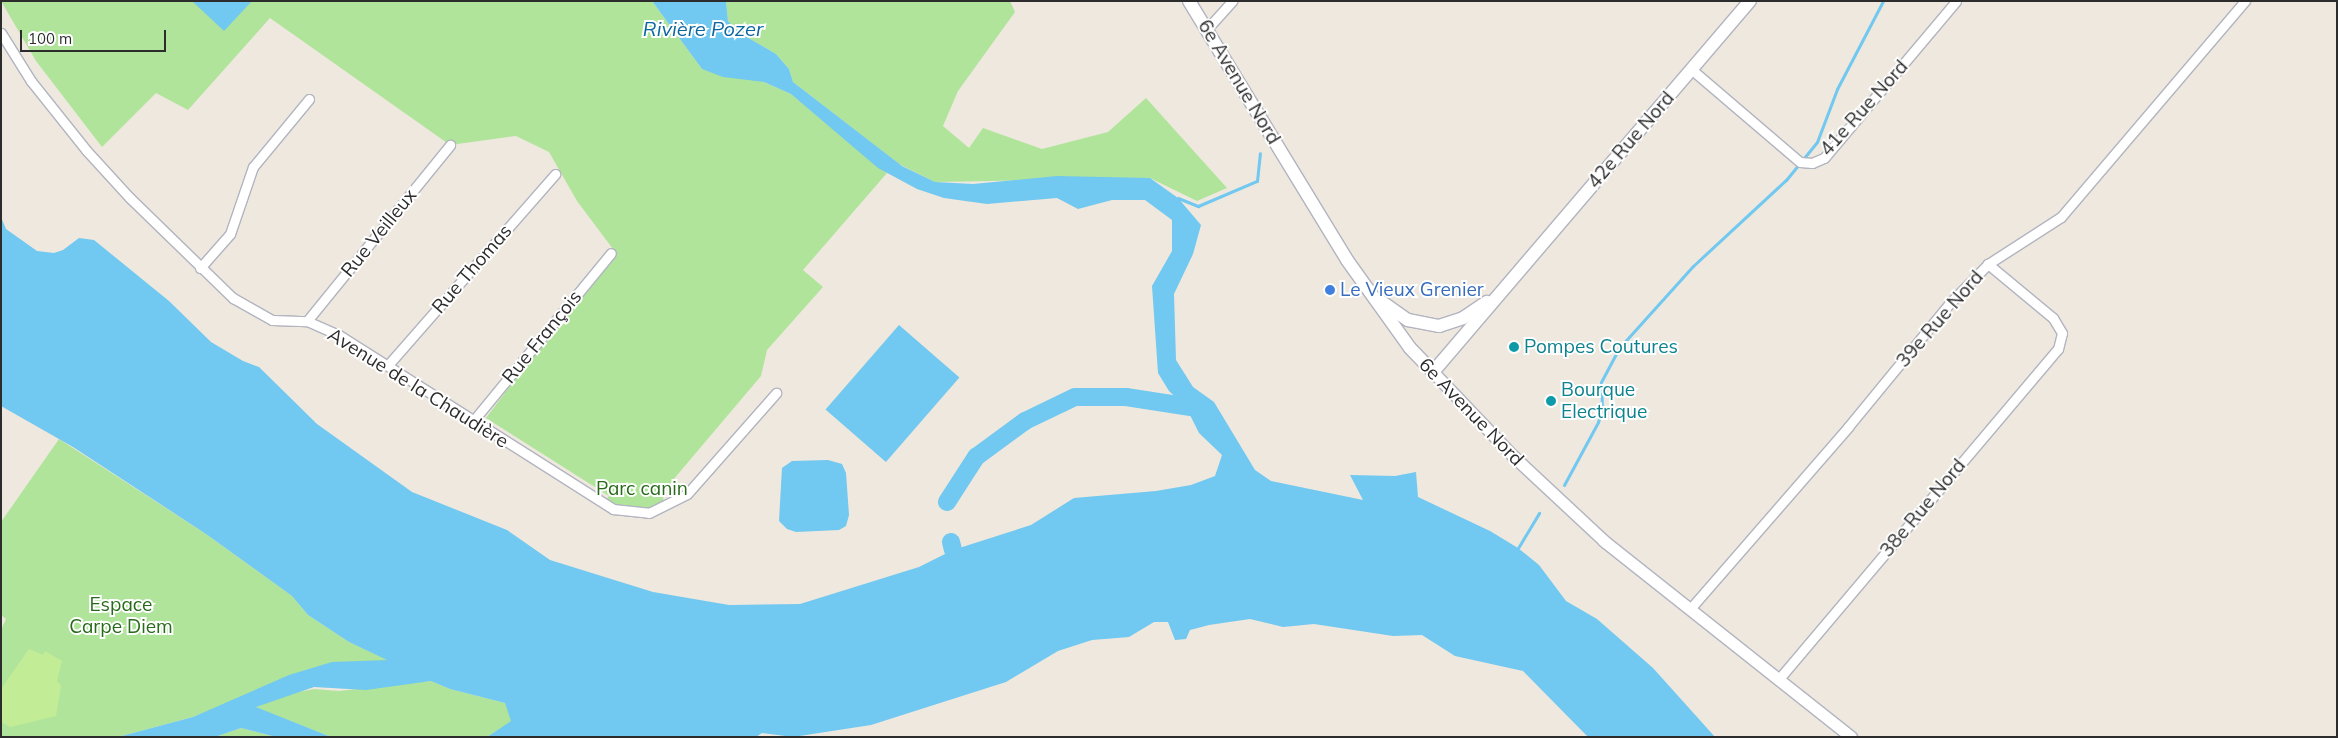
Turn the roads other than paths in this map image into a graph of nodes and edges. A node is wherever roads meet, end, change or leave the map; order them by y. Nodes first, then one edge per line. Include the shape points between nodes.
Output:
1 (1189, 1) edge
2 (1232, 1) edge
3 (1750, 1) edge
4 (1956, 1) edge
5 (2245, 1) edge
6 (1207, 29) junction
7 (1, 33) edge
8 (1691, 69) junction
9 (309, 99) dead end
10 (450, 144) dead end
11 (555, 174) dead end
12 (611, 253) dead end
13 (1988, 264) junction
14 (200, 268) junction
15 (1512, 278) junction
16 (1366, 288) junction
17 (307, 321) junction
18 (388, 366) junction
19 (1436, 375) junction
20 (776, 393) dead end
21 (473, 420) junction
22 (1690, 609) junction
23 (1778, 680) junction
24 (1851, 737) edge

1 - 6 main road, 6e Avenue Nord
2 - 6 street
3 - 8 main road, 42e Rue Nord
4 - 8 street, 41e Rue Nord via 1824,158 1812,163 1800,162
5 - 13 street, 39e Rue Nord via 2061,217
6 - 16 main road, 6e Avenue Nord
7 - 14 street, Avenue de la Chaudière via 31,81 86,150
8 - 15 main road, 42e Rue Nord
9 - 14 street via 253,168 230,234
10 - 17 street, Rue Veilleux
11 - 18 street, Rue Thomas
12 - 21 street, Rue François
13 - 22 street, 39e Rue Nord via 1949,304 1848,427
13 - 23 street, 38e Rue Nord via 2053,318 2062,333 2058,349
14 - 17 street, Avenue de la Chaudière via 233,298 272,320
15 - 16 main road, 42e Rue Nord via 1488,302 1463,318 1439,326 1408,320
15 - 19 main road, 42e Rue Nord
16 - 19 main road, 6e Avenue Nord via 1410,348
17 - 18 street, Avenue de la Chaudière
18 - 21 street, Avenue de la Chaudière
19 - 22 street, 6e Avenue Nord via 1582,522
20 - 21 street, Avenue de la Chaudière via 687,494 649,512 613,509 591,498
22 - 23 street, 6e Avenue Nord
23 - 24 street, 6e Avenue Nord

